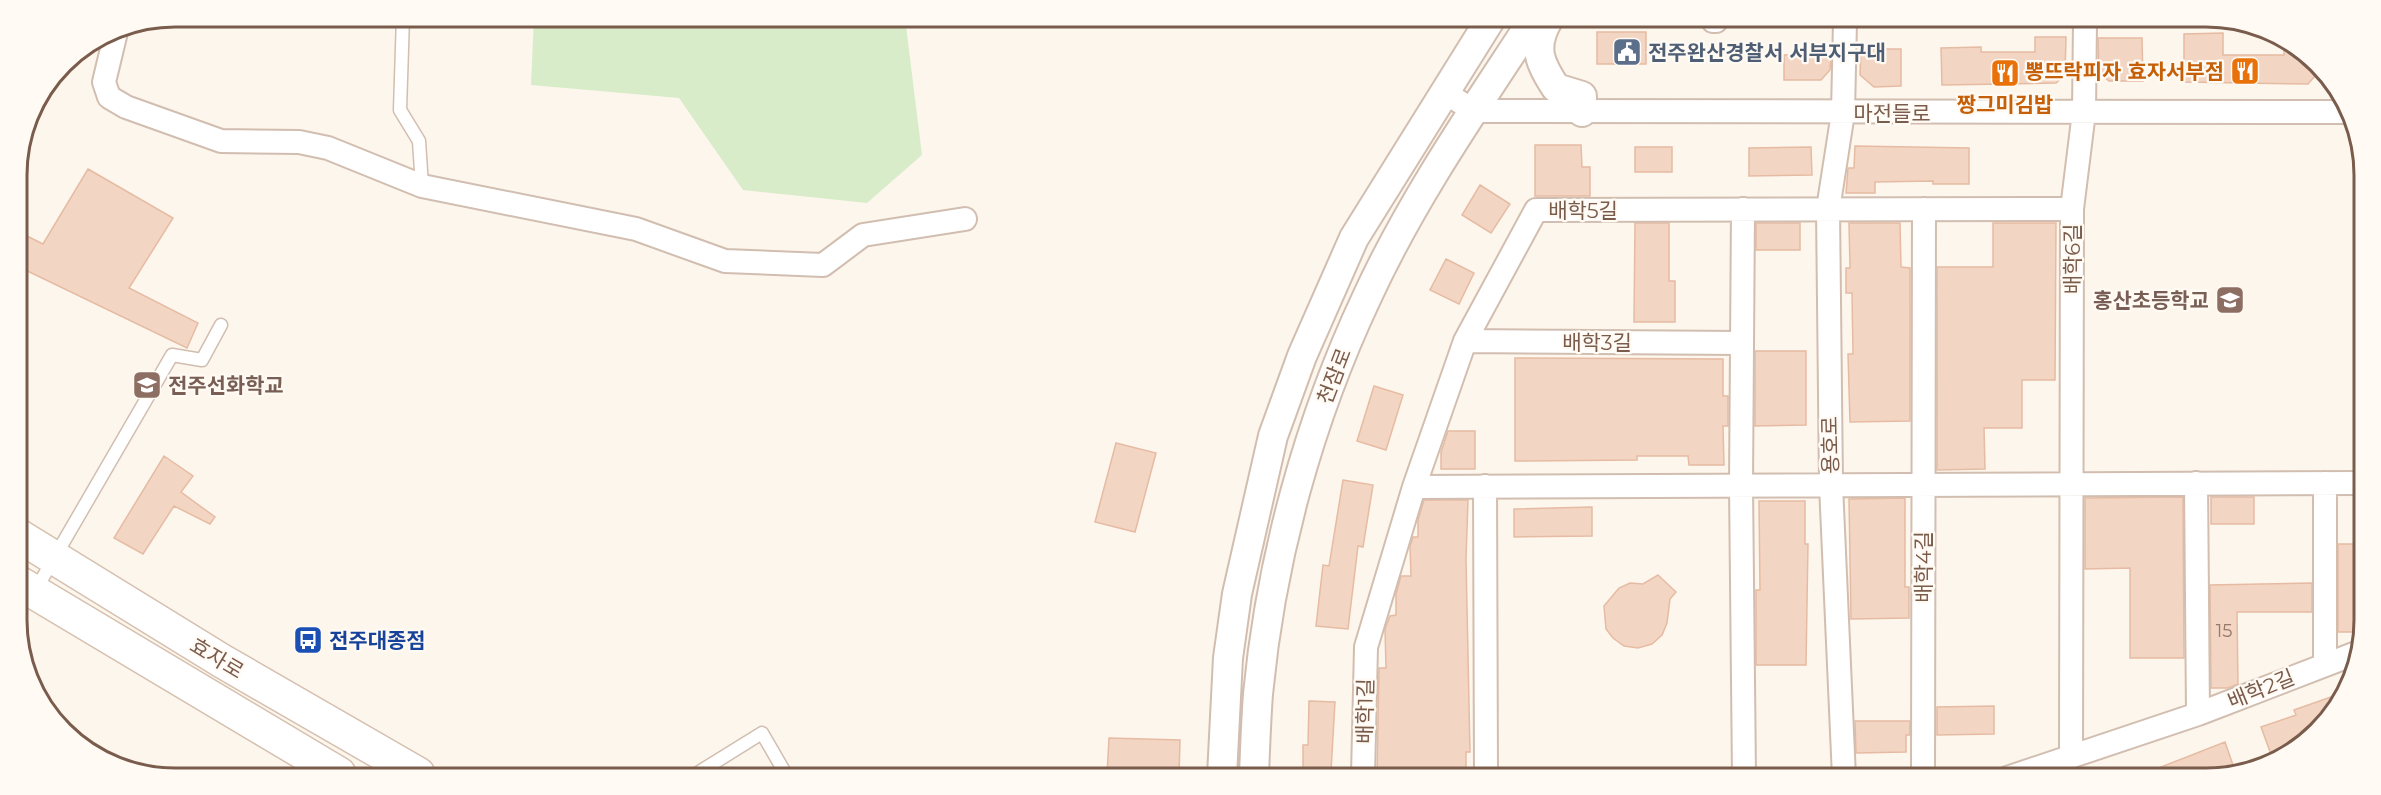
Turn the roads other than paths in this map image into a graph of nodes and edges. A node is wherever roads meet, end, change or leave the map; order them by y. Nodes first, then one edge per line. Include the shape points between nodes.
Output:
1 (403, 27) edge
2 (1486, 27) edge
3 (1528, 27) edge
4 (1544, 27) edge
5 (1845, 27) edge
6 (2085, 27) edge
7 (114, 40) edge
8 (1444, 92) junction
9 (2337, 106) edge
10 (1473, 111) junction
11 (1582, 112) junction
12 (2084, 112) junction
13 (1843, 113) junction
14 (422, 186) junction
15 (1743, 209) junction
16 (1828, 209) junction
17 (1924, 209) junction
18 (2072, 209) junction
19 (965, 219) dead end
20 (221, 325) dead end
21 (1465, 341) junction
22 (1741, 343) junction
23 (2196, 483) junction
24 (2325, 483) junction
25 (2354, 483) edge
26 (2071, 484) junction
27 (1741, 485) junction
28 (1831, 485) junction
29 (1923, 485) junction
30 (1414, 486) junction
31 (1485, 486) junction
32 (27, 542) edge
33 (55, 558) junction
34 (27, 588) edge
35 (2350, 655) edge
36 (2325, 663) junction
37 (2198, 714) junction
38 (2071, 756) junction
39 (329, 768) edge
40 (408, 768) edge
41 (706, 768) edge
42 (782, 768) edge
43 (1222, 768) edge
44 (1254, 768) edge
45 (1363, 768) edge
46 (1486, 768) edge
47 (1744, 768) edge
48 (1844, 768) edge
49 (1923, 768) edge
50 (2036, 768) edge

1 - 14 lane via 400,110 419,141
2 - 8 street, 천잠로
3 - 10 street, 천잠로
4 - 11 street via 1540,33 1540,63 1556,88 1582,96
5 - 13 street, 용호로
6 - 12 street
7 - 14 street via 104,82 109,97 126,107 221,141 299,142 328,148
8 - 10 street
8 - 43 street, 천잠로 via 1354,238 1302,356 1273,436 1237,594 1227,658
9 - 12 street, 마전들로
10 - 11 street, 마전들로
10 - 44 street, 천잠로 via 1406,220 1367,296 1314,430 1278,562 1258,694
11 - 13 street, 마전들로
12 - 13 street, 마전들로
12 - 18 street
13 - 16 street, 용호로
14 - 19 street via 636,229 725,261 823,266 863,235
15 - 16 street, 배학5길
15 - 21 street, 배학5길 via 1536,210
15 - 22 street
16 - 17 street, 배학6길
16 - 28 street, 용호로
17 - 18 street, 배학6길
17 - 29 street, 배학4길
18 - 26 street, 배학6길
20 - 33 lane via 202,360 172,355
21 - 22 street, 배학3길
21 - 30 street
22 - 27 street
23 - 24 street
23 - 26 street
23 - 37 street, 배학2길
24 - 25 street
24 - 36 street
26 - 29 street
26 - 38 street
27 - 28 street
27 - 31 street
27 - 47 street
28 - 29 street
28 - 48 street, 용호로
29 - 49 street, 배학4길
30 - 31 street
30 - 45 street, 배학1길 via 1366,647
31 - 46 street
32 - 33 main road, 효자로
33 - 34 lane
33 - 40 main road, 효자로 via 222,661
34 - 39 main road, 효자로
35 - 36 street, 배학2길
36 - 37 street, 배학2길
37 - 38 street, 배학2길
38 - 50 street, 배학2길
41 - 42 lane via 762,733

